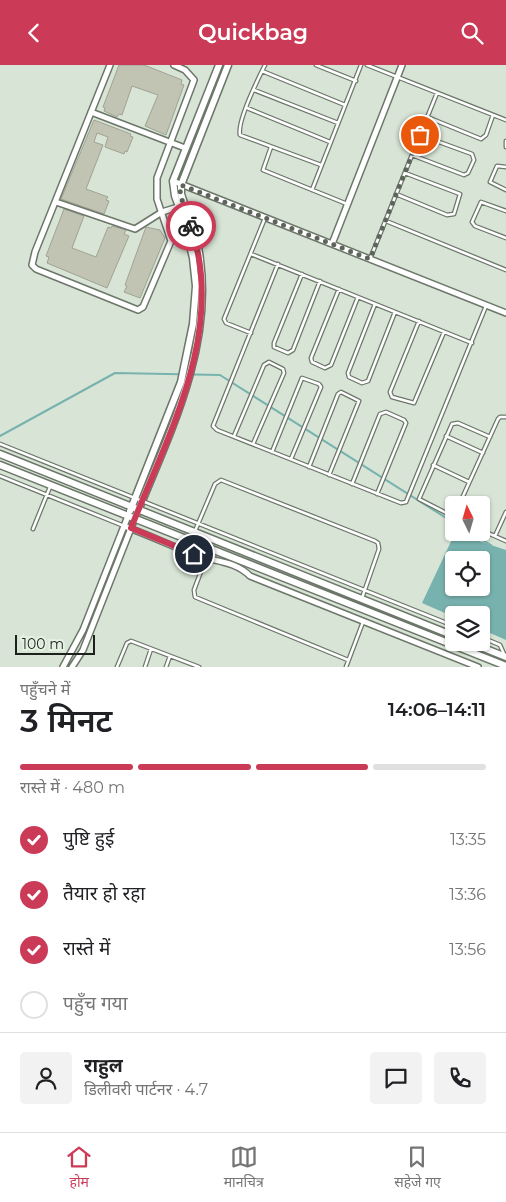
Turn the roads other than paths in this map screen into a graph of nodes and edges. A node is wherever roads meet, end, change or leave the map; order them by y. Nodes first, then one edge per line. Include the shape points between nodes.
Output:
1 (110, 65) edge
2 (174, 65) edge
3 (218, 65) edge
4 (228, 65) edge
5 (265, 65) edge
6 (316, 65) edge
7 (361, 65) edge
8 (367, 65) edge
9 (402, 65) edge
10 (262, 71) junction
11 (397, 77) junction
12 (356, 81) junction
13 (254, 90) junction
14 (437, 93) junction
15 (346, 105) junction
16 (247, 109) junction
17 (91, 112) junction
18 (493, 115) junction
19 (427, 117) junction
20 (506, 120) edge
21 (338, 123) junction
22 (420, 135) junction
23 (506, 141) edge
24 (330, 142) junction
25 (170, 143) junction
26 (271, 147) junction
27 (506, 147) edge
28 (185, 148) junction
29 (412, 155) junction
30 (321, 165) junction
31 (506, 167) edge
32 (405, 173) junction
33 (173, 181) junction
34 (181, 185) junction
35 (312, 190) junction
36 (506, 190) edge
37 (396, 194) junction
38 (56, 202) junction
39 (347, 204) junction
40 (178, 207) junction
41 (506, 211) edge
42 (162, 212) junction
43 (265, 218) junction
44 (386, 221) junction
45 (506, 238) edge
46 (332, 244) junction
47 (251, 254) junction
48 (370, 259) junction
49 (278, 265) junction
50 (506, 270) edge
51 (302, 274) junction
52 (320, 281) junction
53 (339, 289) junction
54 (358, 297) junction
55 (375, 304) junction
56 (487, 305) junction
57 (395, 312) junction
58 (506, 313) edge
59 (419, 321) junction
60 (444, 332) junction
61 (251, 333) junction
62 (472, 343) junction
63 (506, 417) edge
64 (234, 436) junction
65 (446, 436) junction
66 (490, 437) junction
67 (0, 444) edge
68 (253, 444) junction
69 (272, 452) junction
70 (483, 453) junction
71 (0, 454) edge
72 (291, 459) junction
73 (0, 465) edge
74 (433, 465) junction
75 (308, 467) junction
76 (328, 475) junction
77 (0, 476) edge
78 (469, 482) junction
79 (352, 484) junction
80 (50, 485) junction
81 (47, 494) junction
82 (377, 494) junction
83 (463, 496) edge
84 (139, 499) junction
85 (135, 508) junction
86 (445, 512) edge
87 (506, 512) edge
88 (132, 517) junction
89 (199, 523) junction
90 (124, 526) junction
91 (131, 528) junction
92 (33, 529) dead end
93 (195, 532) junction
94 (490, 534) edge
95 (495, 536) junction
96 (506, 541) edge
97 (207, 557) junction
98 (366, 591) junction
99 (362, 599) junction
100 (94, 602) junction
101 (100, 604) junction
102 (363, 621) junction
103 (445, 622) edge
104 (445, 632) edge
105 (490, 641) edge
106 (152, 649) junction
107 (490, 650) edge
108 (170, 656) junction
109 (505, 656) edge
110 (348, 659) junction
111 (188, 665) edge
112 (501, 666) edge
113 (63, 667) edge
114 (72, 667) edge
115 (117, 667) edge
116 (145, 667) edge
117 (166, 667) edge
118 (199, 667) edge
119 (346, 667) edge
120 (478, 667) edge

1 - 17 street
2 - 25 street via 185,70 194,80
3 - 28 street
4 - 34 street
5 - 10 lane
6 - 12 lane
7 - 12 lane
8 - 11 lane
9 - 11 street
10 - 13 lane
10 - 15 lane
11 - 14 lane
11 - 39 street
12 - 15 lane
13 - 16 lane
13 - 21 lane
14 - 18 lane
14 - 19 lane
15 - 21 lane
16 - 24 lane
16 - 26 lane via 240,135
17 - 25 street
17 - 38 street
18 - 19 lane via 486,135 481,139
18 - 20 lane
19 - 22 lane
21 - 24 lane
22 - 29 lane
22 - 29 lane via 472,154 474,160 464,175
23 - 27 lane
24 - 30 lane
25 - 28 street
25 - 42 street via 157,178 156,196
26 - 30 lane
26 - 35 lane via 263,171
28 - 33 street
29 - 32 lane
30 - 35 lane
31 - 36 lane via 497,166 490,182
32 - 37 lane
32 - 37 lane via 460,194 454,214 447,215
33 - 34 street
33 - 40 street
34 - 43 street
34 - 84 street via 180,194 199,251 203,298 191,375
35 - 39 lane
37 - 44 lane
38 - 42 street via 135,229
38 - 42 street via 35,251 33,267 138,310 143,307 171,241
39 - 46 street
40 - 42 street
40 - 84 street via 190,241 196,286 193,324 183,374
41 - 45 lane via 481,202 472,222 474,226
43 - 46 street
43 - 47 lane
44 - 48 lane
44 - 50 lane
46 - 48 street
47 - 49 lane
47 - 61 lane via 224,319 226,323
48 - 56 street
49 - 51 lane
49 - 61 lane
51 - 52 lane
51 - 52 lane via 274,343 274,347 288,353 293,350
52 - 53 lane
53 - 54 lane
53 - 54 lane via 311,359 325,368 331,365
54 - 55 lane
55 - 57 lane
55 - 57 lane via 348,373 349,377 362,383 368,381
56 - 58 street
56 - 62 lane
57 - 59 lane
59 - 60 lane
59 - 60 lane via 390,391 392,397 414,403
60 - 62 lane
61 - 64 lane via 213,423 214,428
62 - 82 lane via 406,502 400,503
63 - 66 lane via 498,419
64 - 68 lane
64 - 68 lane via 264,365 269,363 283,369 284,373
65 - 66 lane via 455,422
65 - 70 lane
65 - 74 lane
66 - 70 lane
67 - 84 lane
68 - 69 lane
69 - 72 lane
69 - 72 lane via 302,379 320,384
70 - 78 lane
71 - 85 street
72 - 75 lane
73 - 80 street
74 - 78 lane
74 - 86 lane via 419,499
75 - 76 lane
75 - 76 lane via 338,394 342,392 359,401
76 - 79 lane
77 - 81 lane
78 - 83 lane
79 - 82 lane
79 - 82 lane via 380,415 386,412 406,423
80 - 81 lane
80 - 88 street
81 - 90 lane
81 - 92 lane
84 - 85 street
84 - 89 lane
85 - 88 street
85 - 93 street
87 - 95 lane
88 - 90 street
88 - 91 street
88 - 112 street
89 - 93 lane
89 - 98 lane
89 - 98 lane via 216,481 221,480 375,541 379,549
90 - 91 street
90 - 100 street
91 - 97 street
91 - 101 street
93 - 99 street
94 - 95 lane
95 - 96 lane
97 - 102 street
97 - 110 lane via 194,590 195,597
98 - 99 lane
98 - 103 lane
99 - 104 street
100 - 101 street
100 - 113 street via 73,652
101 - 114 street via 83,650
102 - 110 lane
102 - 120 street
105 - 109 lane via 500,645
106 - 108 lane
106 - 115 lane via 129,642
106 - 116 lane
107 - 109 street
108 - 111 lane
108 - 117 lane
110 - 119 lane
111 - 118 lane

